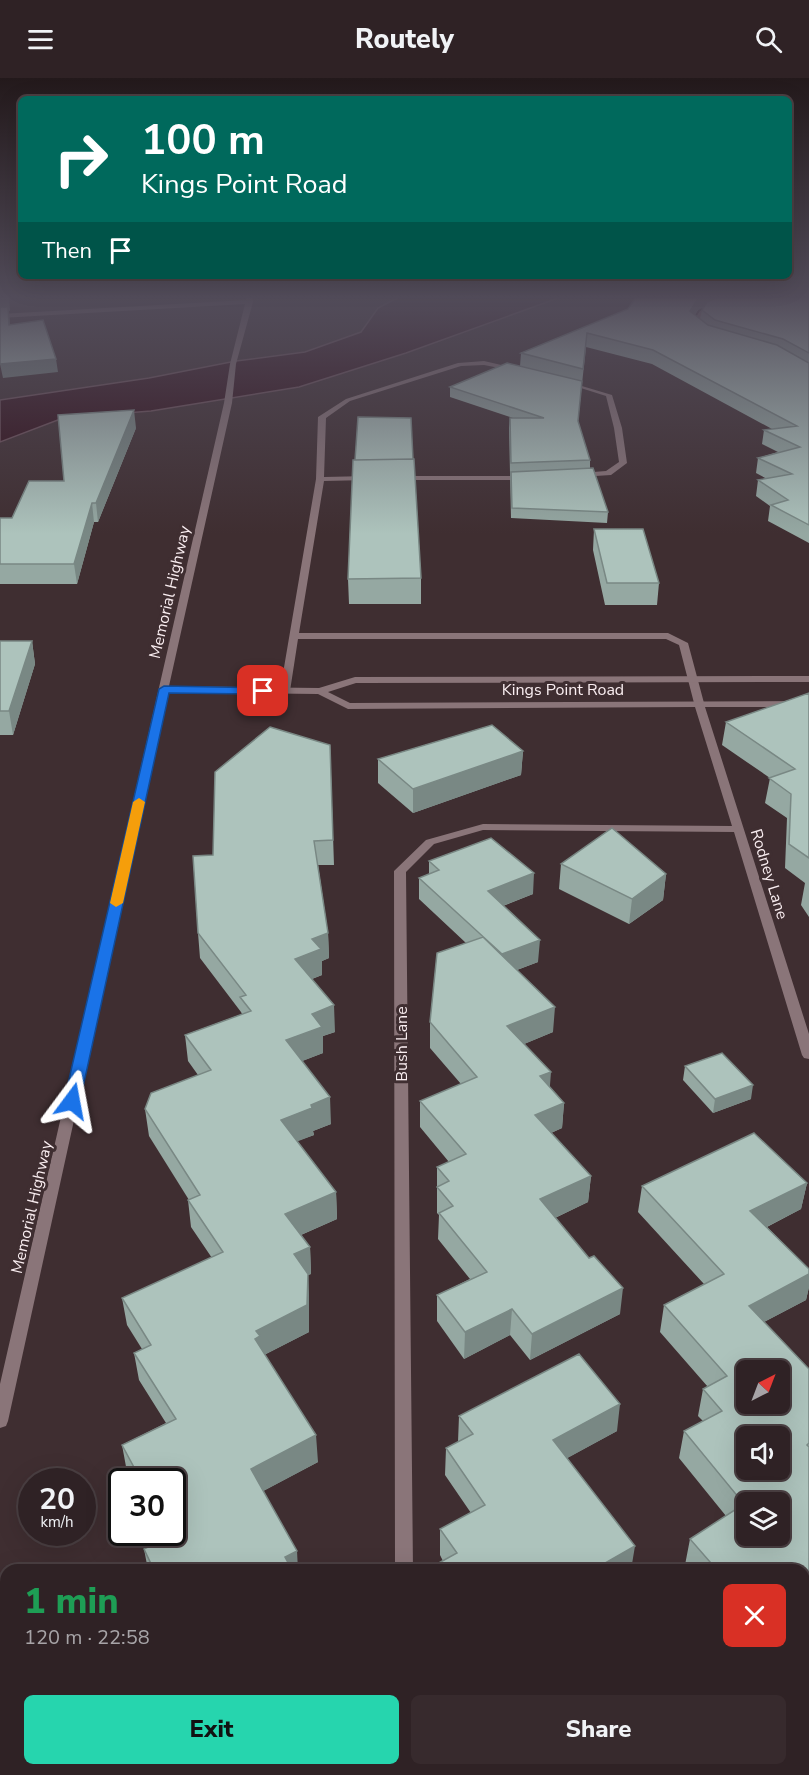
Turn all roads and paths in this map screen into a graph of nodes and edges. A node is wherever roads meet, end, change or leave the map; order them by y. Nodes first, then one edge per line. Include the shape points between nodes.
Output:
1 (231, 376) edge
2 (422, 376) edge
3 (554, 378) edge
4 (576, 476) edge
5 (373, 478) edge
6 (395, 478) edge
7 (533, 478) edge
8 (320, 479) junction
9 (295, 636) junction
10 (692, 678) junction
11 (809, 679) edge
12 (164, 689) junction
13 (285, 691) junction
14 (320, 691) junction
15 (699, 703) junction
16 (809, 704) edge
17 (739, 829) junction
18 (809, 1055) edge
19 (0, 1421) edge
20 (404, 1564) edge

1 - 12 street, Memorial Highway
2 - 8 street via 348,400 322,417
3 - 4 street via 609,395 618,428 623,463 608,473
5 - 8 street
6 - 7 street
8 - 9 street
9 - 10 street, Rodney Lane via 668,636 683,643
9 - 13 street
10 - 11 street, Kings Point Road
10 - 14 street, Kings Point Road via 355,680
10 - 15 street, Rodney Lane
12 - 13 street, Kings Point Road
12 - 19 street, Memorial Highway
13 - 14 street, Kings Point Road
14 - 15 street, Kings Point Road via 348,706
15 - 16 street, Kings Point Road
15 - 17 street, Rodney Lane
17 - 18 street, Rodney Lane
17 - 20 street, Bush Lane via 483,827 430,842 400,871

